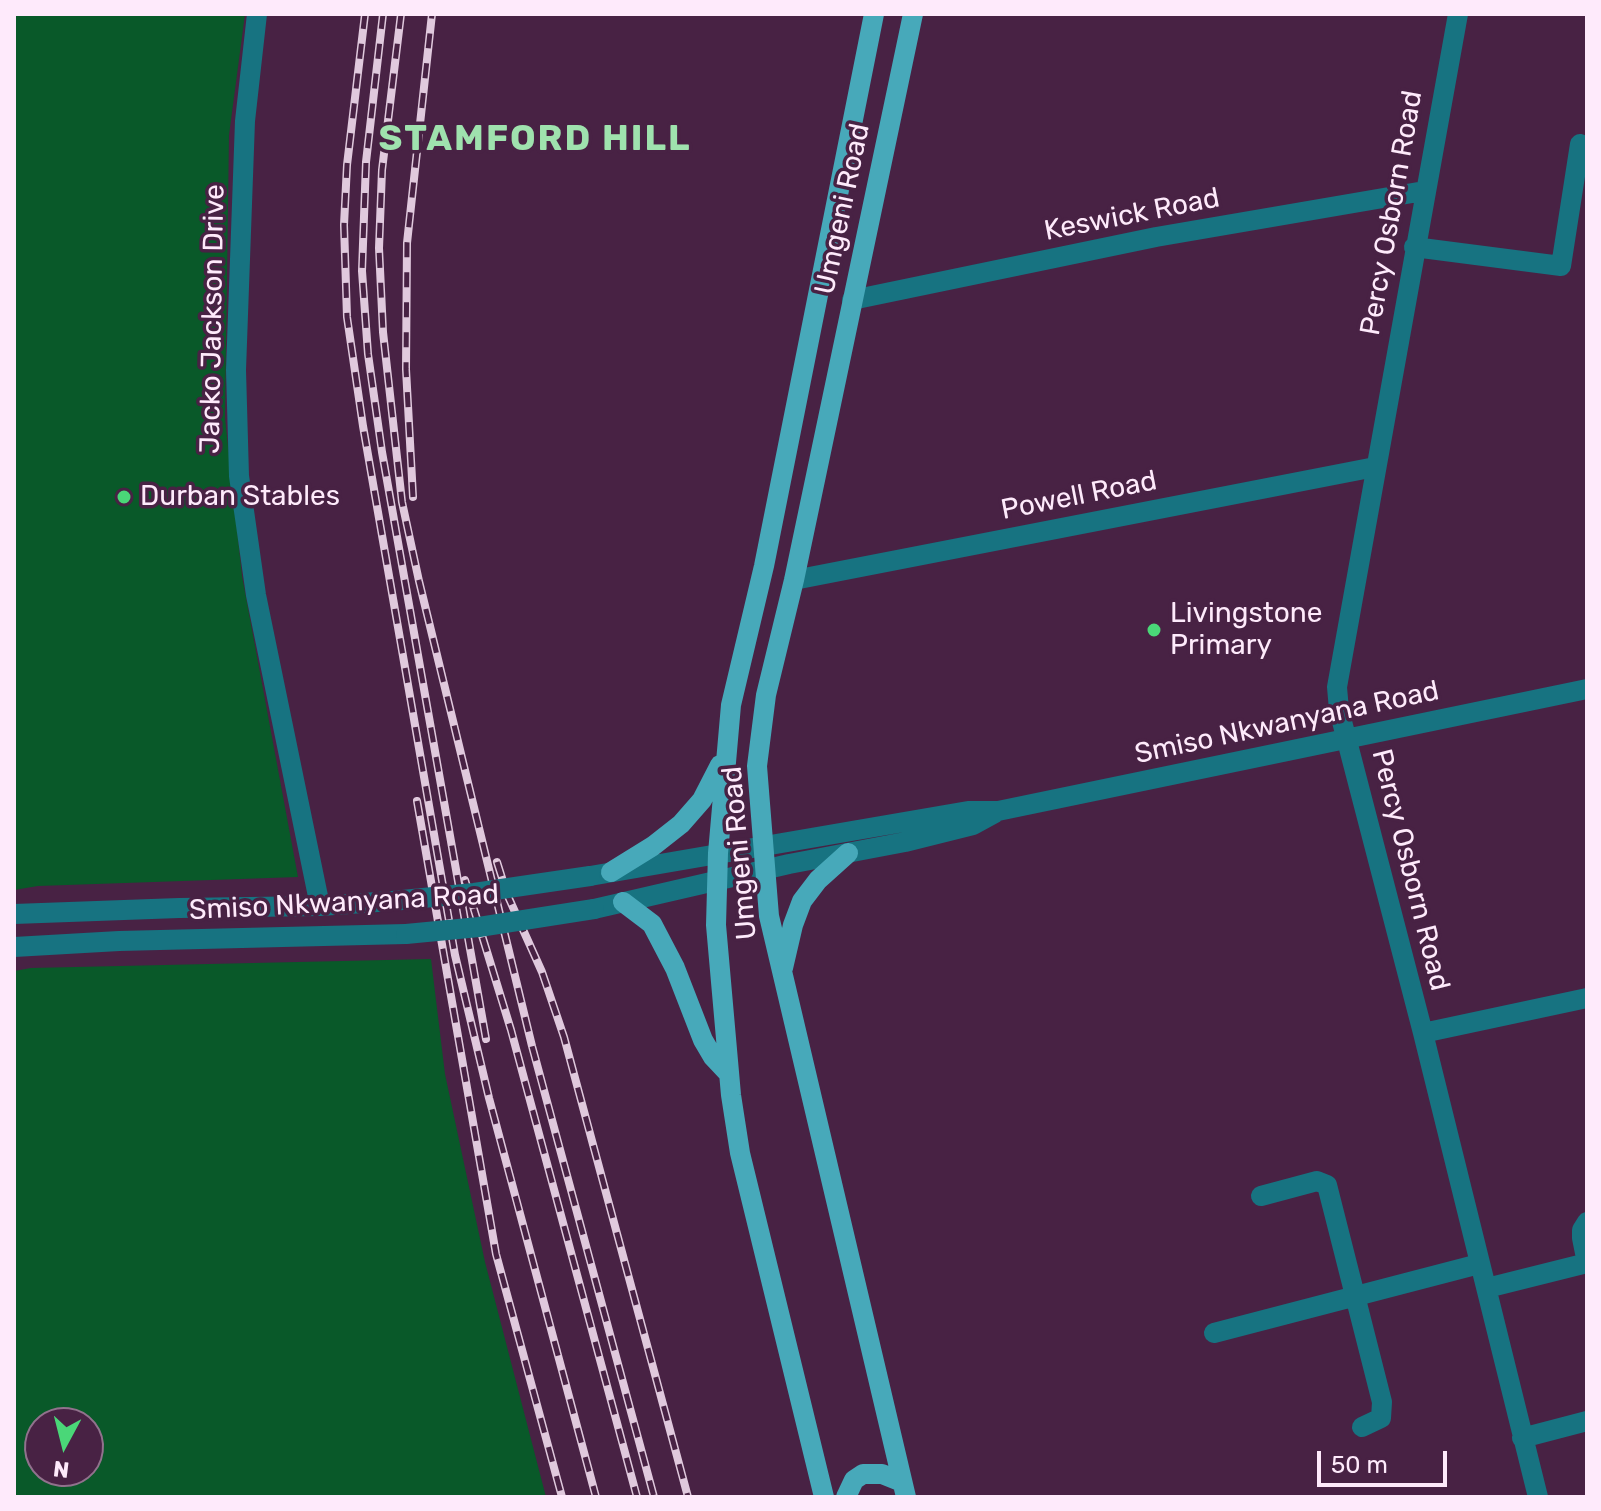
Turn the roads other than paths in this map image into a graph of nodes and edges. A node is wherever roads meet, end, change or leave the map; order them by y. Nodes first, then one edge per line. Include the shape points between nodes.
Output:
1 (257, 14) edge
2 (874, 14) edge
3 (913, 14) edge
4 (1458, 14) edge
5 (1580, 144) dead end
6 (1424, 191) junction
7 (1414, 247) junction
8 (852, 300) junction
9 (1375, 467) junction
10 (794, 580) junction
11 (1587, 689) edge
12 (1347, 739) junction
13 (724, 755) junction
14 (998, 811) junction
15 (762, 846) junction
16 (718, 853) junction
17 (848, 853) junction
18 (764, 870) junction
19 (611, 872) junction
20 (717, 881) junction
21 (623, 902) junction
22 (320, 906) junction
23 (14, 914) edge
24 (14, 947) edge
25 (782, 974) junction
26 (1587, 998) edge
27 (1423, 1033) junction
28 (729, 1074) junction
29 (1261, 1196) dead end
30 (1587, 1222) edge
31 (1587, 1263) edge
32 (1479, 1264) junction
33 (1487, 1288) junction
34 (1355, 1296) junction
35 (1214, 1333) dead end
36 (1587, 1421) edge
37 (1362, 1427) dead end
38 (1522, 1438) junction
39 (904, 1490) edge
40 (824, 1497) edge
41 (846, 1497) edge
42 (1537, 1497) edge

1 - 22 street, Jacko Jackson Drive via 245,121 236,370 239,476 256,595
2 - 13 main road, Umgeni Road
3 - 8 main road, Umgeni Road
4 - 6 street, Percy Osborn Road
5 - 7 street via 1561,266
6 - 7 street, Percy Osborn Road
6 - 8 street, Keswick Road via 1156,237
7 - 9 street, Percy Osborn Road
8 - 10 main road, Umgeni Road
9 - 10 street, Powell Road
9 - 12 street, Percy Osborn Road via 1337,687
10 - 15 main road, Umgeni Road via 761,729 757,766
11 - 12 street, Smiso Nkwanyana Road
12 - 14 street, Smiso Nkwanyana Road
12 - 27 street, Percy Osborn Road
13 - 16 main road, Umgeni Road
13 - 19 main road via 702,800 681,824
14 - 15 street, Smiso Nkwanyana Road via 968,811
14 - 17 street, Smiso Nkwanyana Road via 973,825
15 - 16 street, Smiso Nkwanyana Road
15 - 18 main road, Umgeni Road
16 - 19 street, Smiso Nkwanyana Road
16 - 20 main road, Umgeni Road
17 - 18 street, Smiso Nkwanyana Road
17 - 25 main road via 802,901
18 - 20 street, Smiso Nkwanyana Road
18 - 25 main road, Umgeni Road
19 - 22 street, Smiso Nkwanyana Road, bridge via 474,893
20 - 21 street, Smiso Nkwanyana Road
20 - 28 main road, Umgeni Road
21 - 24 street, Smiso Nkwanyana Road, bridge via 406,934
21 - 28 main road via 652,924 703,1040
22 - 23 street, Smiso Nkwanyana Road
25 - 39 main road, Umgeni Road
26 - 27 street
27 - 32 street, Percy Osborn Road
28 - 40 main road, Umgeni Road via 740,1153
29 - 34 street via 1317,1181 1327,1185
30 - 31 street via 1582,1230
31 - 33 street
32 - 33 street, Percy Osborn Road
32 - 34 street
33 - 38 street, Percy Osborn Road
34 - 35 street
34 - 37 street via 1382,1402 1381,1418
36 - 38 street
38 - 42 street, Percy Osborn Road
39 - 41 main road via 882,1474 863,1474

